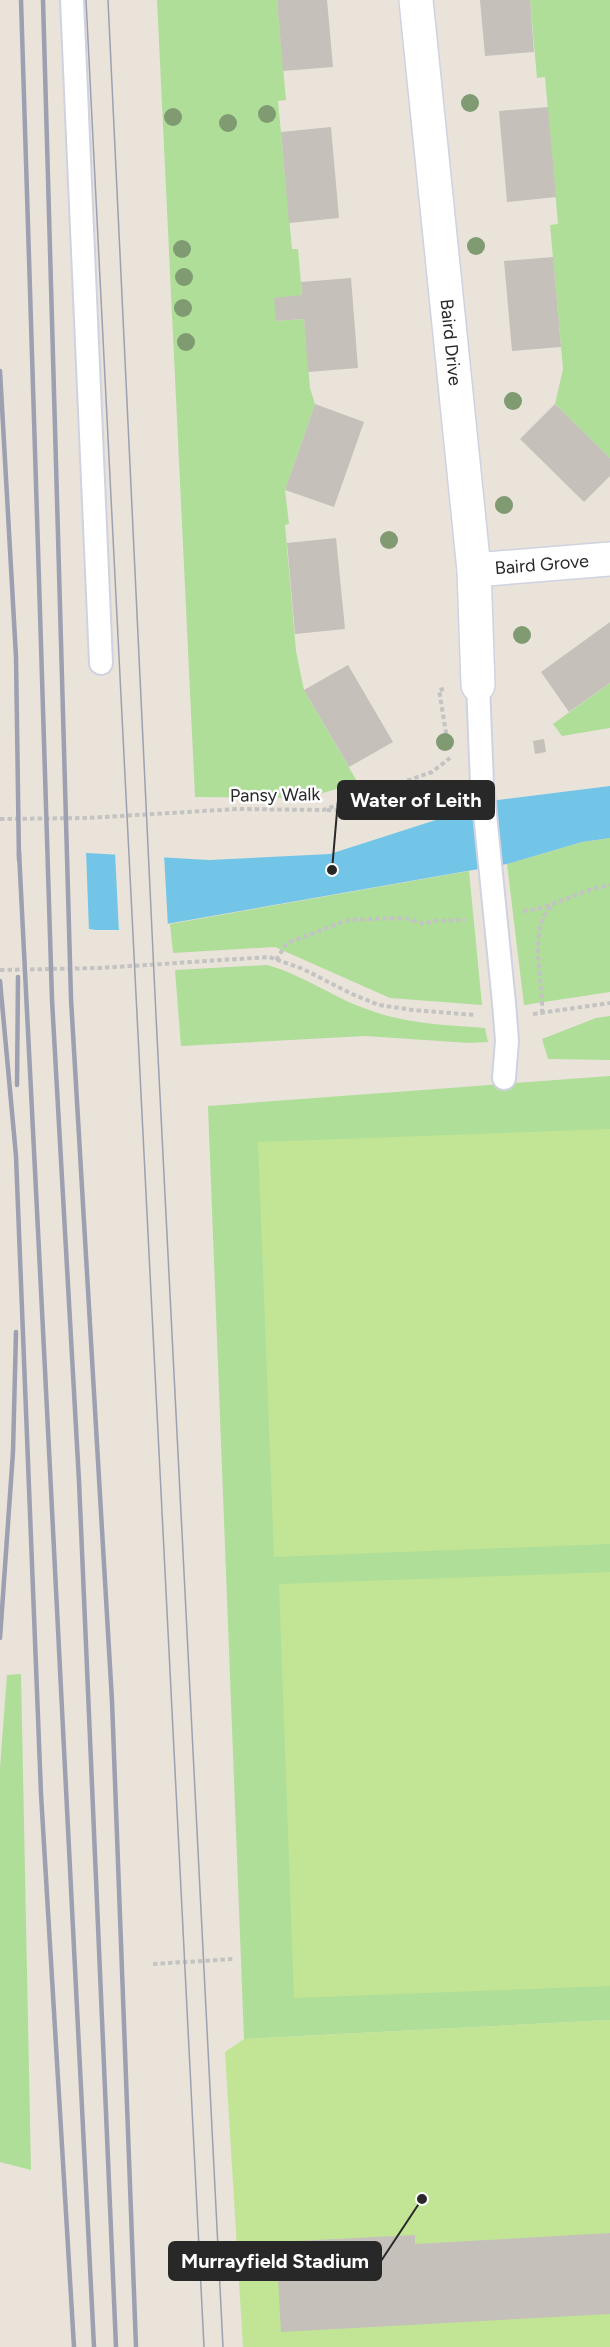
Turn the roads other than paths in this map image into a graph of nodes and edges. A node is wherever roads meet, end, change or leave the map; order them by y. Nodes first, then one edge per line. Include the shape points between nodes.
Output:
1 (72, 0) edge
2 (416, 0) edge
3 (610, 558) edge
4 (474, 570) junction
5 (101, 663) dead end
6 (478, 686) joint
7 (504, 1078) dead end

1 - 5 lane
2 - 4 street, Baird Drive
3 - 4 street, Baird Grove
4 - 6 street, Baird Drive
6 - 7 lane, bridge via 482,784 505,1010

